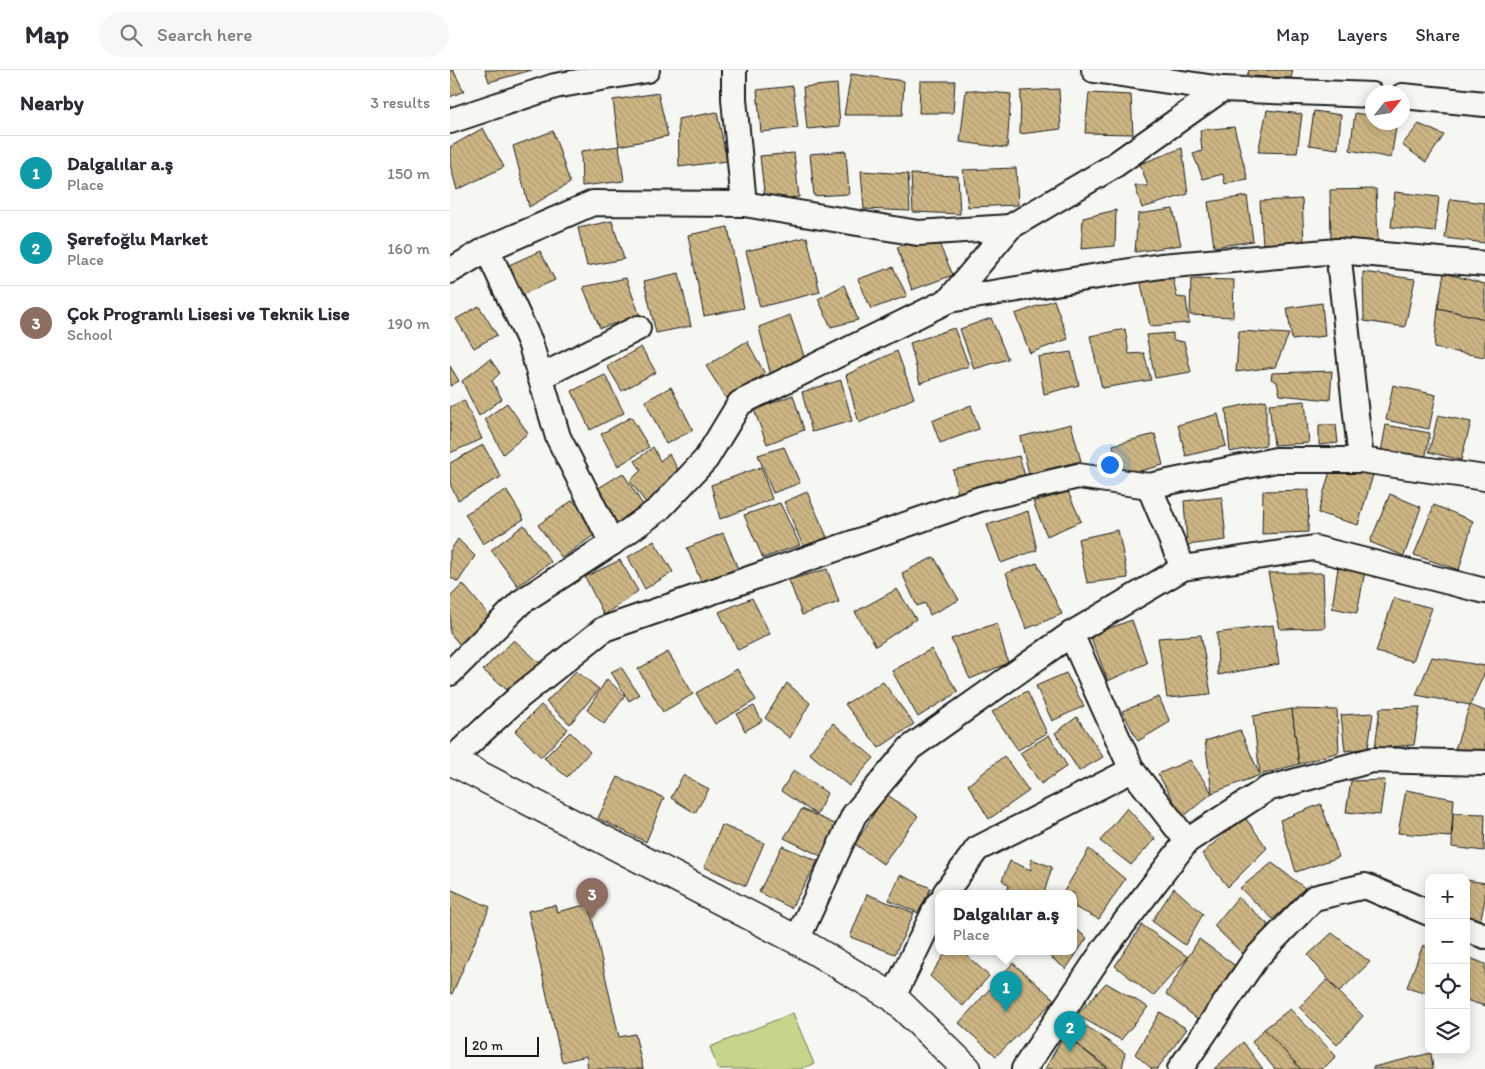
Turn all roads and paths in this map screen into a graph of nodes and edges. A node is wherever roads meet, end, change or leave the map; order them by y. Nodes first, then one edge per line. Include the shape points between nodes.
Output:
1 (647, 70) edge
2 (734, 70) edge
3 (1094, 70) edge
4 (1222, 89) junction
5 (1365, 95) edge
6 (1410, 97) edge
7 (1485, 104) edge
8 (450, 121) edge
9 (744, 204) junction
10 (1010, 227) junction
11 (487, 249) junction
12 (1338, 252) junction
13 (1485, 264) edge
14 (450, 271) edge
15 (949, 300) junction
16 (638, 328) dead end
17 (540, 377) junction
18 (1361, 460) junction
19 (1485, 478) edge
20 (1149, 486) junction
21 (612, 543) junction
22 (1183, 568) junction
23 (1485, 591) edge
24 (1071, 634) junction
25 (450, 673) edge
26 (450, 761) edge
27 (1485, 762) edge
28 (1132, 770) junction
29 (1187, 841) junction
30 (947, 890) edge
31 (935, 910) edge
32 (1425, 911) edge
33 (1470, 930) edge
34 (1485, 936) edge
35 (797, 940) junction
36 (893, 997) junction
37 (967, 1069) edge
38 (1024, 1069) edge
39 (1180, 1069) edge

1 - 8 street via 555,86
2 - 9 street
3 - 4 street
4 - 5 street
4 - 10 street via 1112,167
6 - 7 street
9 - 10 street via 918,233
9 - 11 street via 593,203
10 - 15 street
11 - 14 street
11 - 17 street via 530,342
12 - 13 street
12 - 15 street via 1161,266
12 - 18 street
15 - 21 street via 740,403 706,459 659,509
16 - 17 street
17 - 21 street via 558,437
18 - 19 street
18 - 20 street via 1276,460
20 - 22 street
20 - 26 street via 1078,476 980,499 604,628 520,696
21 - 25 street via 521,602
22 - 23 street via 1314,548
22 - 24 street
24 - 28 street
24 - 35 street via 910,748 854,814
26 - 35 main road
27 - 29 street via 1372,760 1267,789
28 - 29 street
28 - 30 street via 977,849
29 - 38 street via 1105,948
31 - 36 street
32 - 39 street via 1365,886 1314,898 1256,958
33 - 34 street
35 - 36 main road
36 - 37 main road

